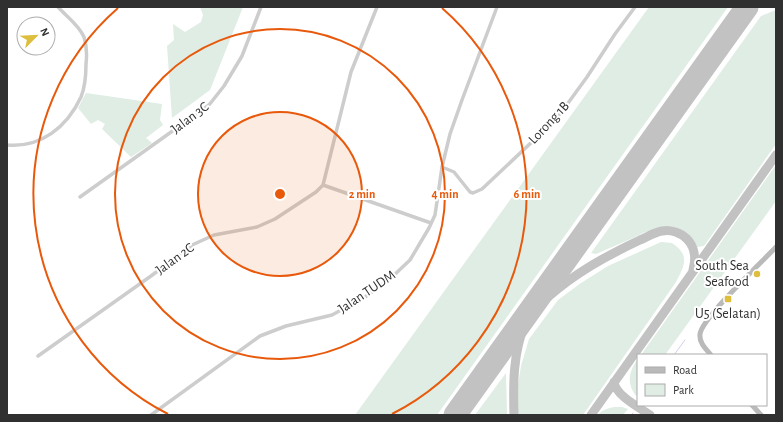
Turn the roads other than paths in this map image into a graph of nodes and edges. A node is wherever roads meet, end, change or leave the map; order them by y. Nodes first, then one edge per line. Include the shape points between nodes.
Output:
1 (58, 7) edge
2 (261, 7) edge
3 (377, 7) edge
4 (497, 7) edge
5 (635, 7) edge
6 (7, 145) edge
7 (442, 167) junction
8 (323, 185) junction
9 (80, 197) dead end
10 (431, 223) junction
11 (776, 247) edge
12 (710, 354) edge
13 (38, 356) dead end
14 (753, 406) edge
15 (758, 406) edge
16 (151, 415) edge
17 (761, 415) edge
18 (765, 415) edge

1 - 6 street via 79,30 86,45 86,78 81,97 64,123 51,135 21,146
2 - 9 street, Jalan 3C via 242,56 209,105
3 - 8 street via 351,72
4 - 7 street, Jalan TUDM via 462,100
5 - 7 street, Lorong 1B via 564,110 482,189 470,192 454,172
7 - 10 street, Jalan TUDM via 435,215
8 - 10 street
8 - 13 street, Jalan 2C via 295,207 269,222 214,236 192,245
10 - 16 street, Jalan TUDM via 406,265 365,297 332,315 286,326 260,336
11 - 12 street via 704,323 700,338
14 - 17 street
15 - 18 street

